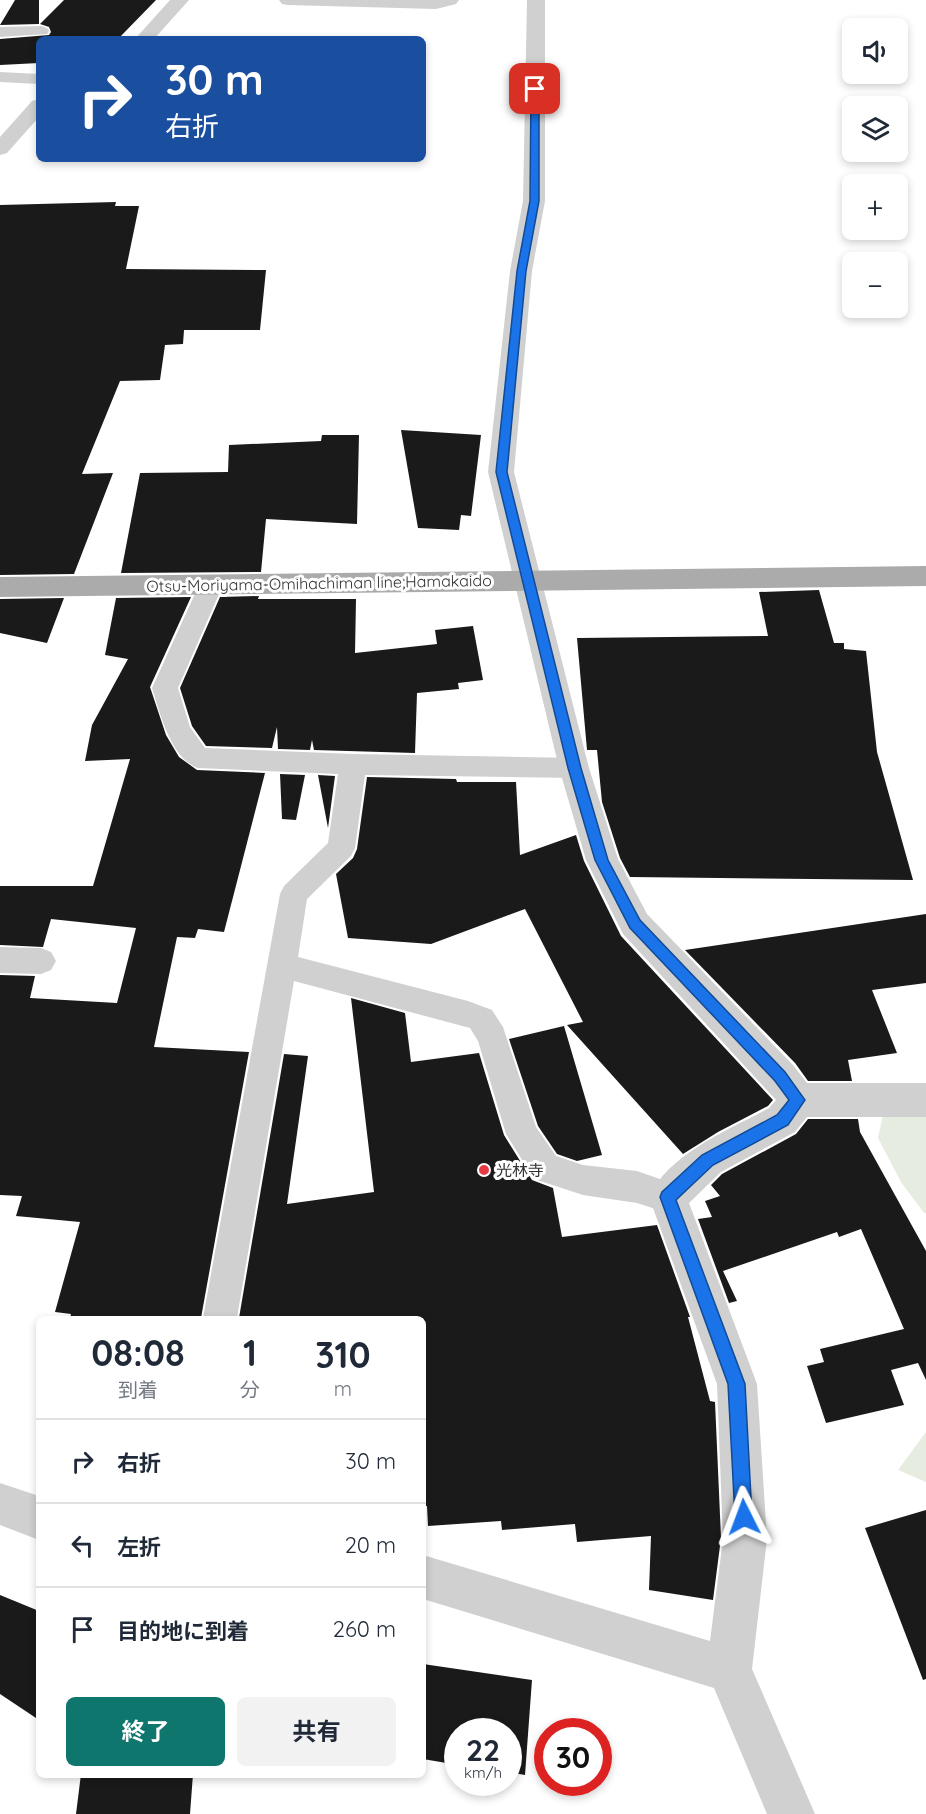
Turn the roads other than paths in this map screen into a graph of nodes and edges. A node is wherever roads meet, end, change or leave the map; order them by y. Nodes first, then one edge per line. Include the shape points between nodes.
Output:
1 (180, 0) edge
2 (288, 0) edge
3 (450, 0) edge
4 (536, 0) edge
5 (41, 31) dead end
6 (0, 32) edge
7 (147, 36) edge
8 (0, 77) edge
9 (36, 79) edge
10 (36, 108) edge
11 (0, 149) edge
12 (926, 576) edge
13 (527, 581) junction
14 (211, 585) junction
15 (0, 587) edge
16 (353, 764) junction
17 (574, 768) junction
18 (0, 960) edge
19 (40, 961) dead end
20 (281, 965) junction
21 (798, 1100) junction
22 (926, 1100) edge
23 (668, 1197) junction
24 (220, 1316) edge
25 (0, 1504) edge
26 (36, 1517) edge
27 (426, 1578) edge
28 (729, 1670) junction
29 (791, 1814) edge

1 - 7 street
2 - 3 street via 436,4
4 - 13 street via 534,201 521,271 501,472
5 - 6 lane
8 - 9 lane
10 - 11 street
12 - 13 main road, Otsu-Moriyama-Omihachiman line;Hamakaido
13 - 14 main road, Otsu-Moriyama-Omihachiman line;Hamakaido
13 - 17 street
14 - 15 main road, Otsu-Moriyama-Omihachiman line;Hamakaido
14 - 16 lane via 165,688 178,730 198,758
16 - 17 lane
16 - 20 lane via 340,848 294,894
17 - 21 street via 602,860 635,924
18 - 19 lane
20 - 23 lane via 481,1019 492,1037 522,1134 545,1168
20 - 24 lane
21 - 22 street
21 - 23 street via 782,1120 708,1160
23 - 28 street via 737,1384 745,1539
25 - 26 street
27 - 28 street
28 - 29 street

